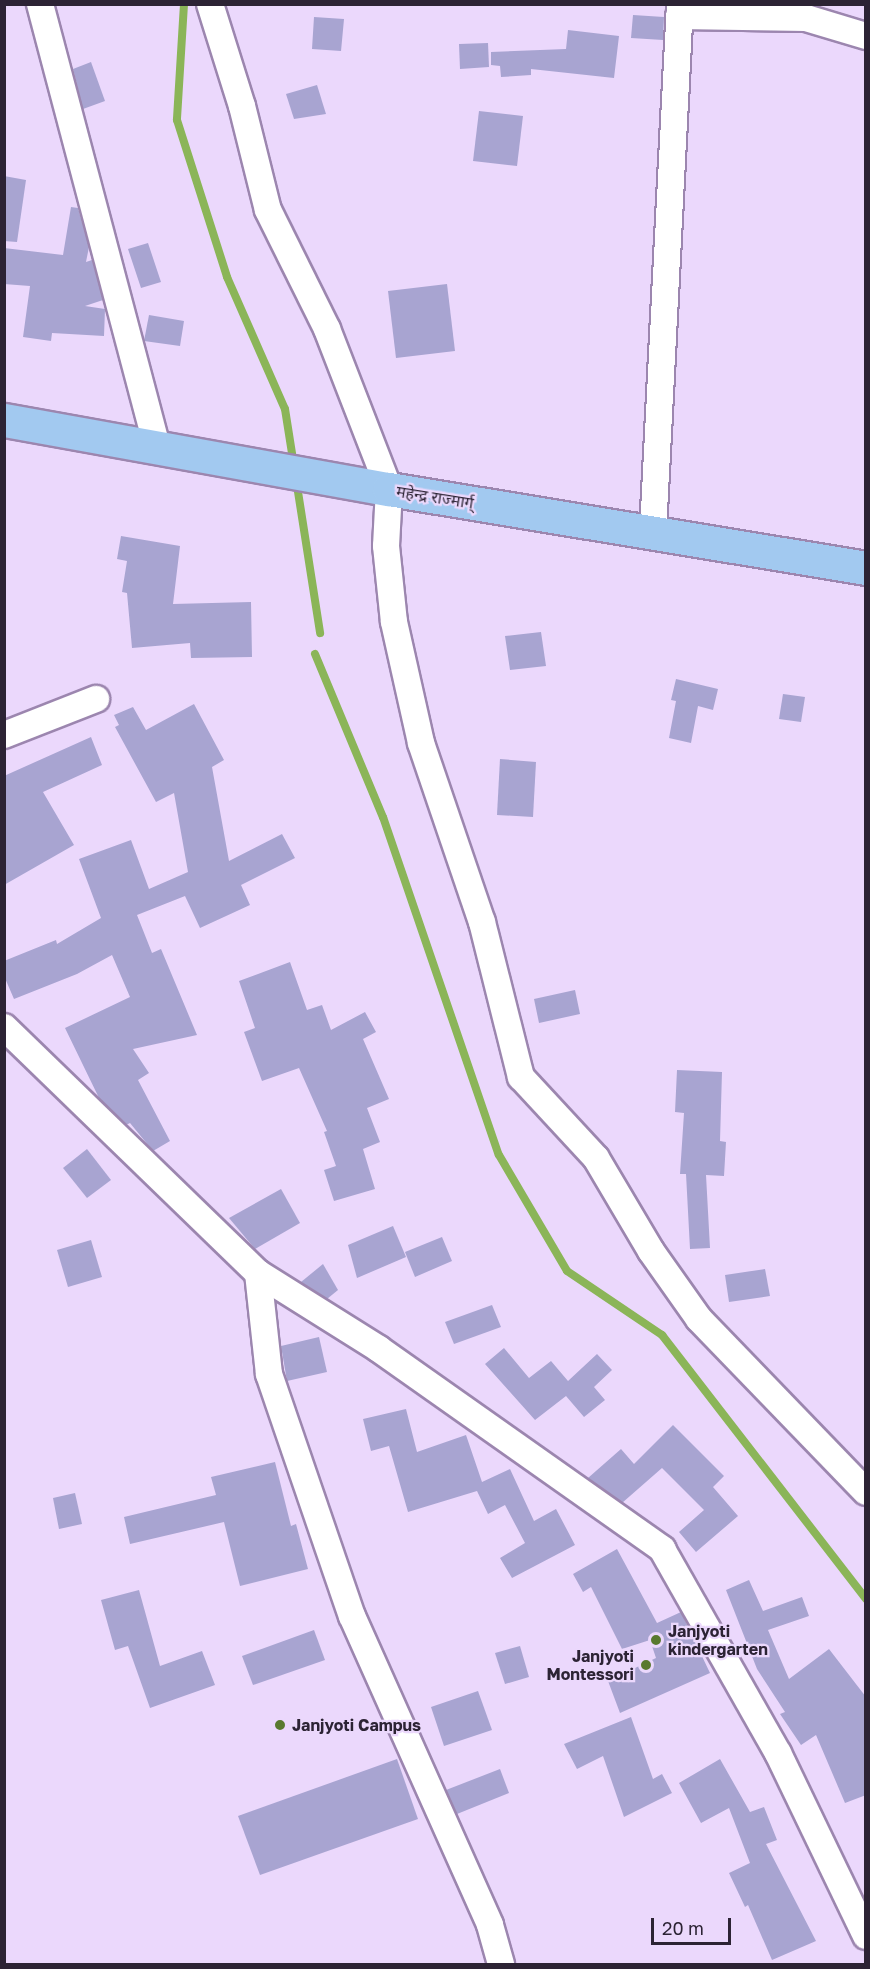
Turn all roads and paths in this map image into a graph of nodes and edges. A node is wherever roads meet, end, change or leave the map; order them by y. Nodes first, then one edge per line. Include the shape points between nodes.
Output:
1 (40, 4) edge
2 (210, 4) edge
3 (679, 10) edge
4 (866, 36) edge
5 (4, 420) edge
6 (157, 447) junction
7 (377, 487) junction
8 (654, 531) junction
9 (866, 568) edge
10 (96, 699) dead end
11 (4, 735) edge
12 (4, 1027) edge
13 (258, 1273) junction
14 (866, 1492) edge
15 (866, 1936) edge
16 (501, 1965) edge

1 - 6 street
2 - 7 street via 242,106 268,210 327,329
3 - 4 street via 806,18
3 - 8 street
5 - 6 highway, महेन्द्र राज्मार्ग्
6 - 7 highway, महेन्द्र राज्मार्ग्
7 - 8 highway, महेन्द्र राज्मार्ग्
7 - 14 street via 394,622 421,743 482,922 521,1077 596,1158 651,1251 699,1319
8 - 9 highway, महेन्द्र राज्मार्ग्
10 - 11 street
12 - 13 street
13 - 15 street via 379,1349 662,1549 778,1754
13 - 16 street via 269,1374 349,1605 490,1925

